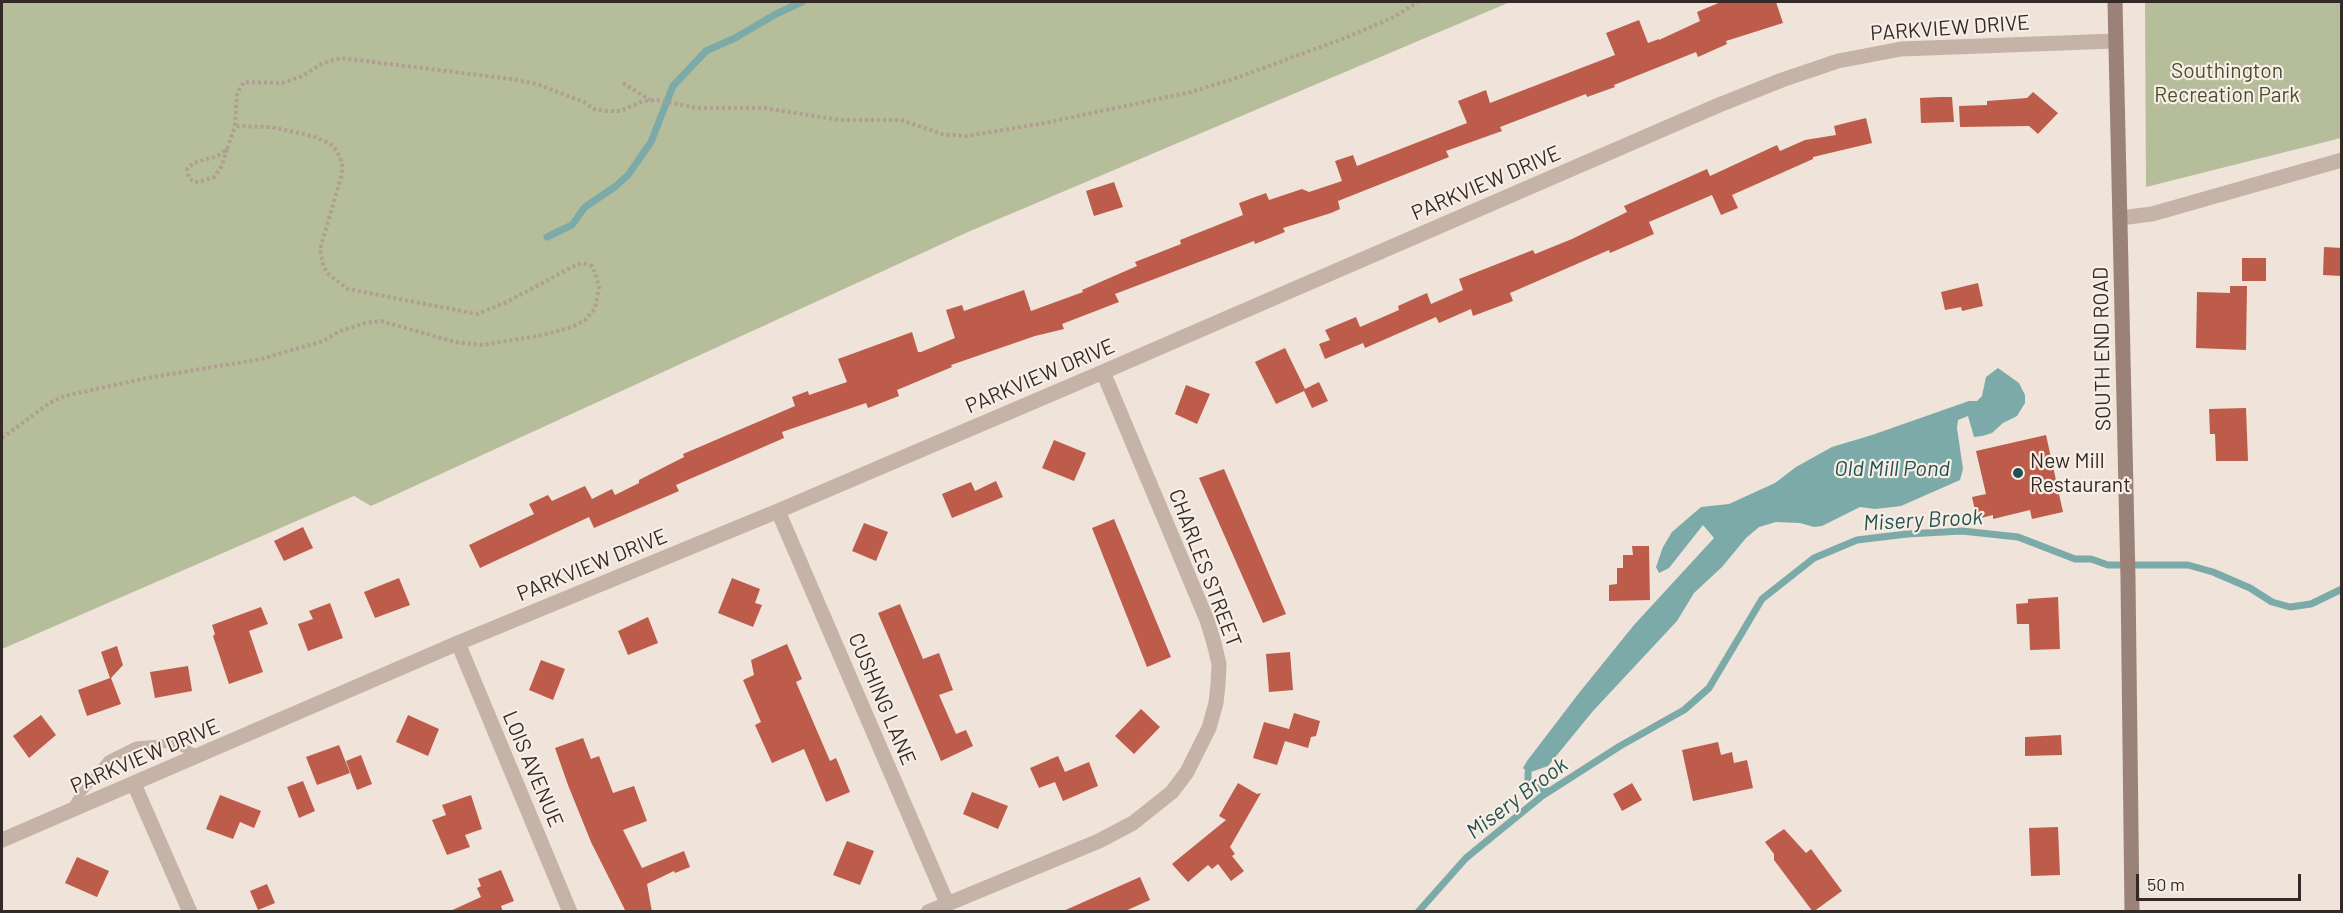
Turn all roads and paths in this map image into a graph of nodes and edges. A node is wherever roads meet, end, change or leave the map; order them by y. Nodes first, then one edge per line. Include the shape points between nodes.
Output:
1 (1418, 2) edge
2 (2115, 2) edge
3 (2115, 41) junction
4 (623, 83) dead end
5 (651, 101) junction
6 (235, 126) junction
7 (227, 149) junction
8 (2342, 160) edge
9 (2120, 218) junction
10 (1103, 372) junction
11 (2, 438) edge
12 (778, 511) junction
13 (458, 643) junction
14 (199, 755) junction
15 (134, 784) junction
16 (70, 811) junction
17 (2, 840) edge
18 (947, 903) junction
19 (190, 912) edge
20 (570, 912) edge
21 (928, 912) edge
22 (2132, 912) edge

1 - 5 path via 1377,25 1213,85 1102,112 985,134 952,136 901,120 840,120 780,109 697,108
2 - 3 street, SOUTH END ROAD
3 - 9 street, SOUTH END ROAD
3 - 10 street, PARKVIEW DRIVE via 1942,46 1838,61 1719,105
4 - 5 path
5 - 6 path via 607,111 511,78 341,58 282,82 244,82 237,93
6 - 7 path
6 - 11 path via 271,127 312,136 337,151 342,174 320,249 327,273 348,289 477,314 582,263 592,266 596,276 599,287 595,309 572,327 483,345 455,342 381,321 365,323 323,341 261,359 64,396
7 - 7 path via 218,156 193,163 187,169 189,178 199,182 214,177
8 - 9 street via 2155,213
9 - 22 street, SOUTH END ROAD
10 - 12 street, PARKVIEW DRIVE
10 - 18 street, CHARLES STREET via 1214,643 1218,685 1209,728 1172,792 1133,823 1099,841
12 - 13 street, PARKVIEW DRIVE
12 - 18 street, CUSHING LANE
13 - 14 street, PARKVIEW DRIVE
13 - 20 street, LOIS AVENUE
14 - 15 street, PARKVIEW DRIVE
14 - 16 lane via 172,743 136,746 108,760
15 - 16 street, PARKVIEW DRIVE
15 - 19 street
16 - 17 street, PARKVIEW DRIVE
18 - 21 street, CHARLES STREET

